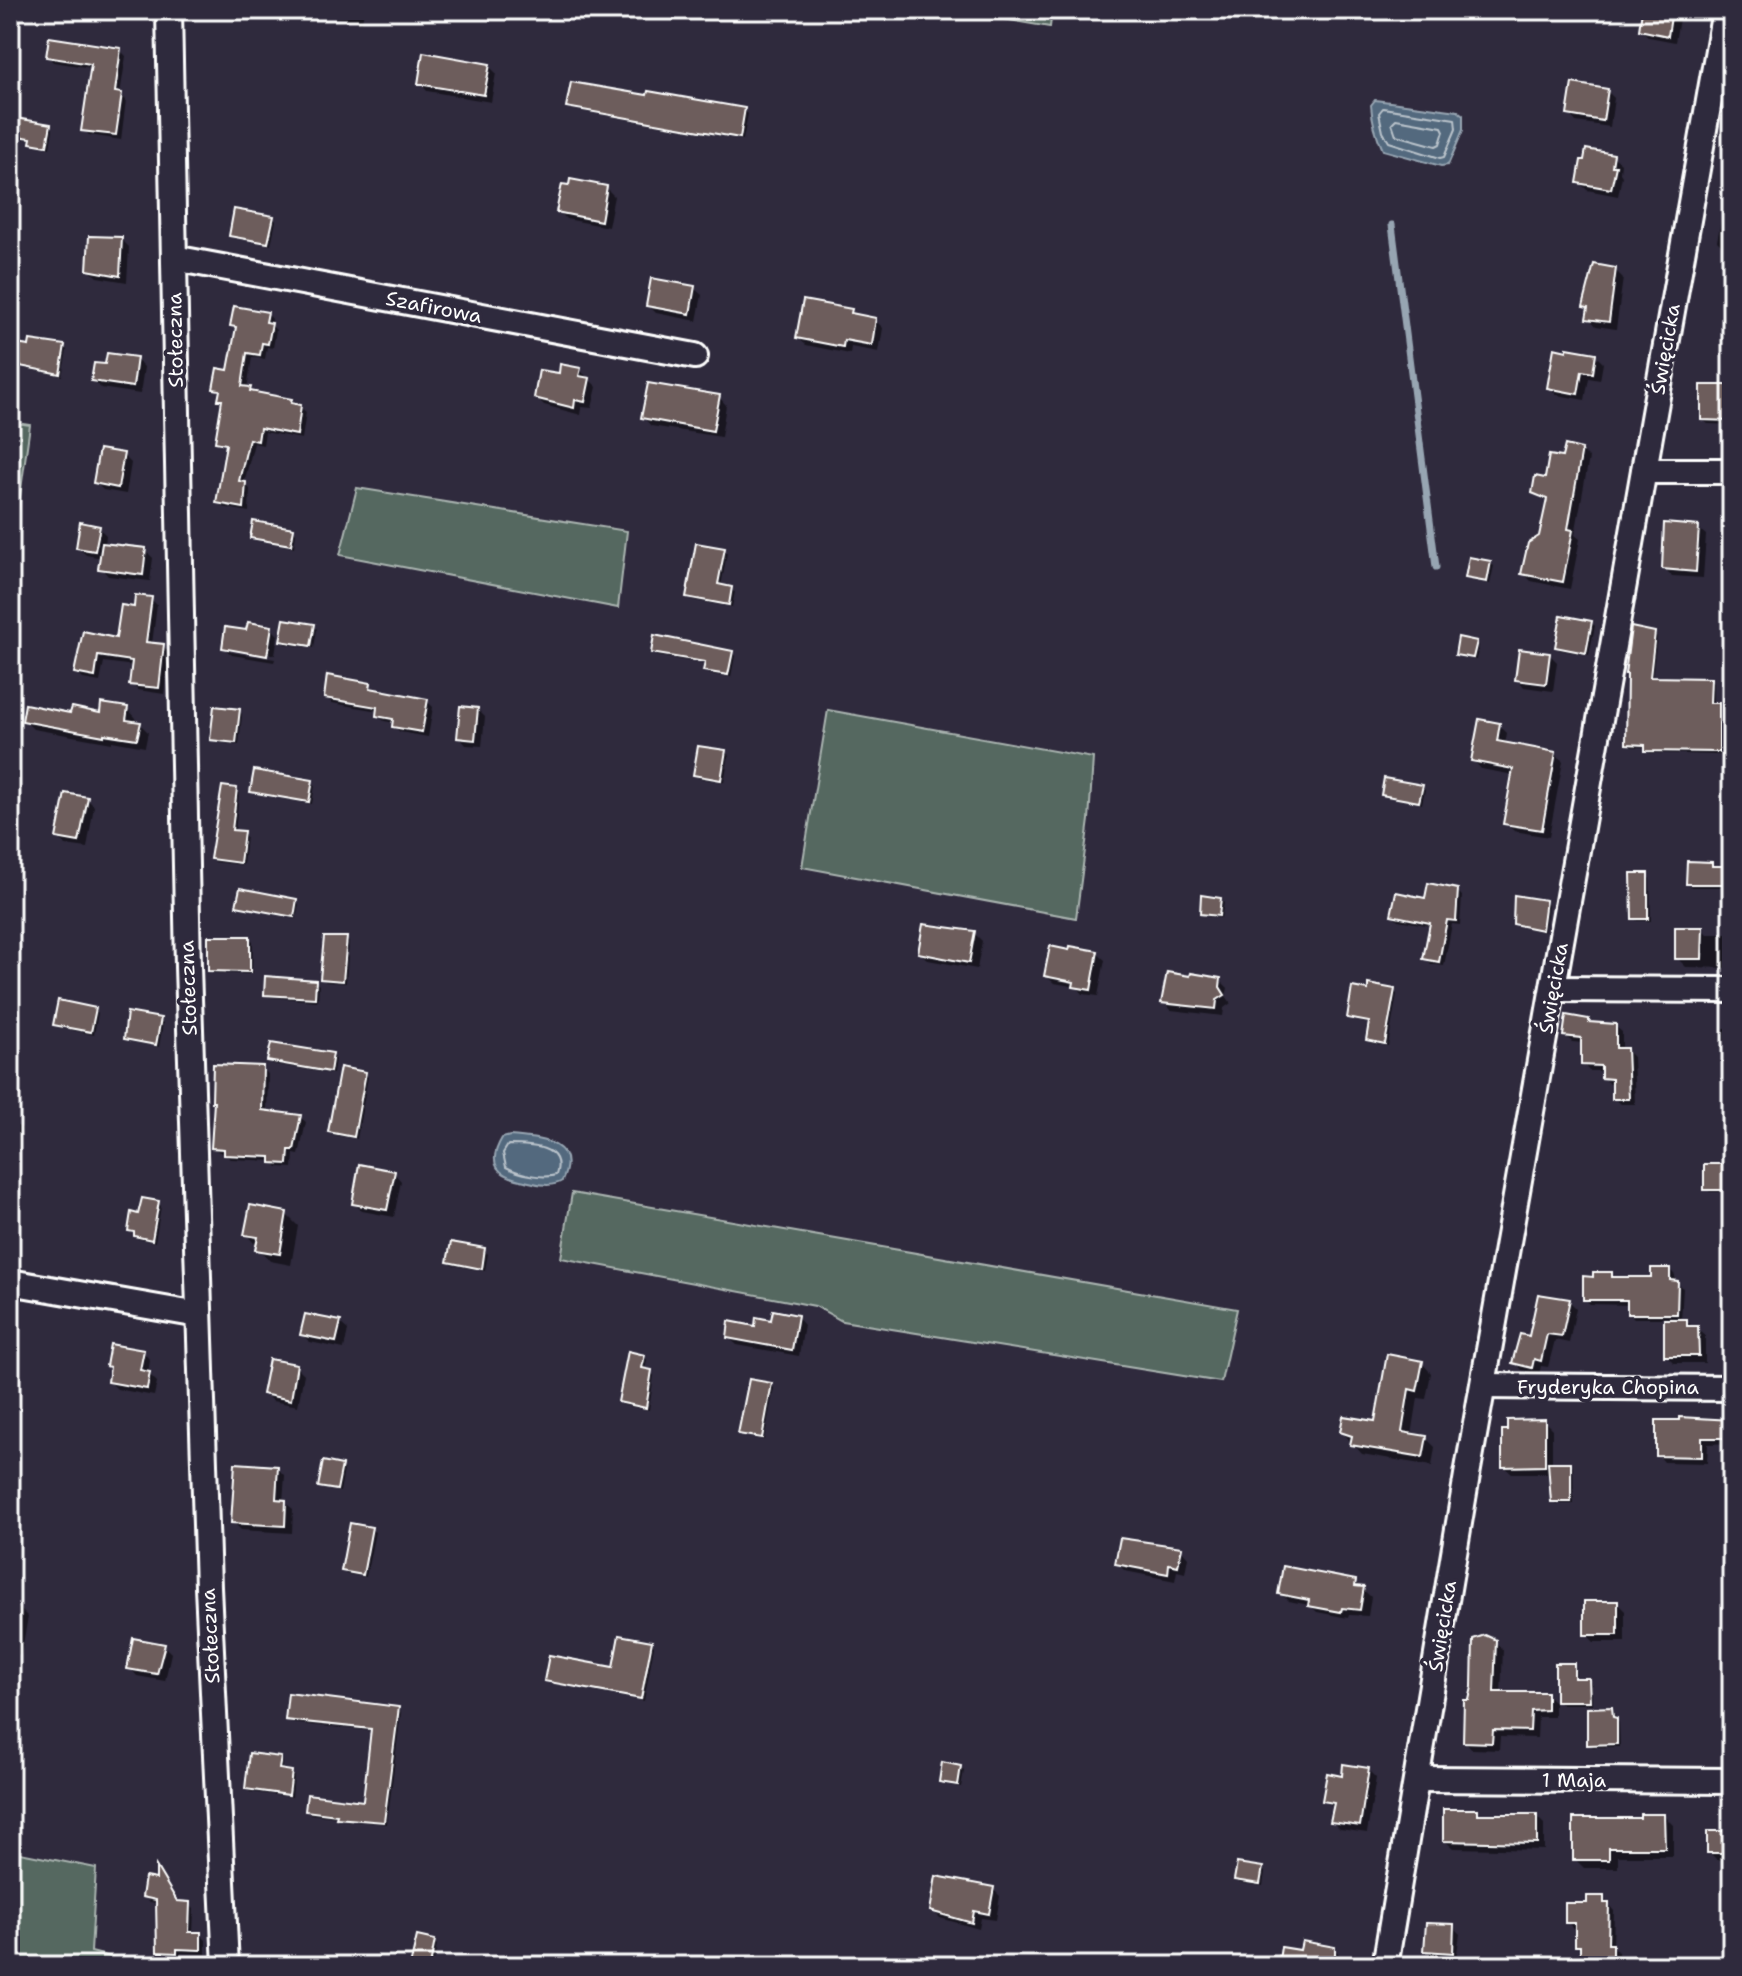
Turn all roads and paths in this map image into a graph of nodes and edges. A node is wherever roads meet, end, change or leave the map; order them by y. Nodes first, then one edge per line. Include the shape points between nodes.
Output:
1 (169, 10) edge
2 (1725, 10) edge
3 (1723, 72) edge
4 (174, 258) junction
5 (695, 356) dead end
6 (1644, 471) junction
7 (1732, 471) edge
8 (1553, 989) junction
9 (1732, 990) edge
10 (10, 1282) edge
11 (199, 1315) junction
12 (1484, 1386) junction
13 (1732, 1388) edge
14 (1417, 1779) junction
15 (1732, 1781) edge
16 (226, 1966) edge
17 (1385, 1966) edge

1 - 4 street, Stołeczna
2 - 3 street, Święcicka
3 - 6 street, Święcicka
4 - 5 street, Szafirowa
4 - 11 street, Stołeczna
6 - 7 street
6 - 8 street, Święcicka
8 - 9 street
8 - 12 street, Święcicka
10 - 11 street
11 - 16 street, Stołeczna
12 - 13 street, Fryderyka Chopina
12 - 14 street, Święcicka
14 - 15 street, 1 Maja
14 - 17 street, Święcicka

